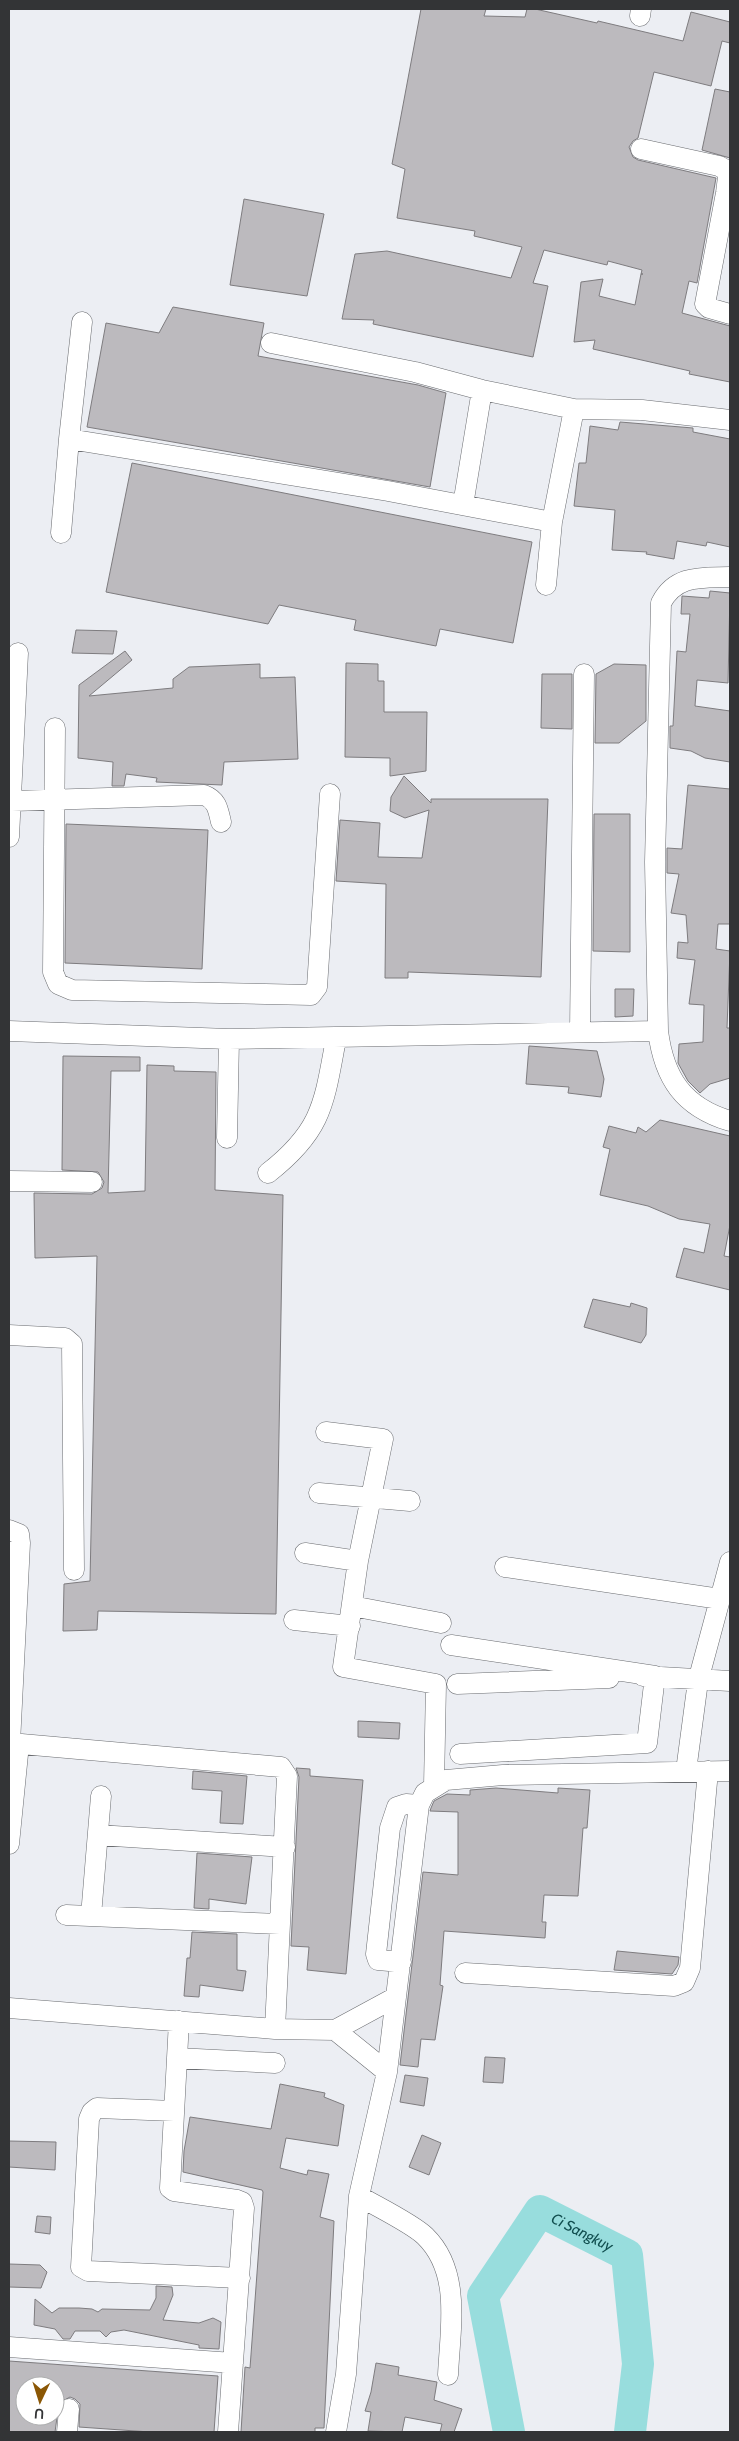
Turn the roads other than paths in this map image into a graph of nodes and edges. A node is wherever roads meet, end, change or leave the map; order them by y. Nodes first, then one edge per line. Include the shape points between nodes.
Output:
1 (641, 149) dead end
2 (730, 314) edge
3 (82, 322) dead end
4 (271, 343) dead end
5 (482, 390) junction
6 (574, 409) junction
7 (730, 420) edge
8 (70, 439) junction
9 (463, 505) junction
10 (552, 522) junction
11 (61, 533) dead end
12 (730, 578) edge
13 (546, 585) dead end
14 (18, 653) dead end
15 (584, 674) dead end
16 (55, 728) dead end
17 (330, 794) dead end
18 (44, 800) junction
19 (12, 801) junction
20 (222, 822) dead end
21 (9, 837) edge
22 (23, 1031) edge
23 (658, 1031) junction
24 (580, 1032) junction
25 (229, 1039) junction
26 (336, 1039) junction
27 (730, 1122) edge
28 (227, 1138) dead end
29 (268, 1173) dead end
30 (19, 1181) edge
31 (92, 1182) dead end
32 (13, 1335) edge
33 (326, 1432) dead end
34 (319, 1493) dead end
35 (372, 1498) junction
36 (410, 1501) dead end
37 (9, 1530) edge
38 (305, 1553) dead end
39 (358, 1560) junction
40 (730, 1562) edge
41 (505, 1567) dead end
42 (74, 1570) dead end
43 (720, 1599) junction
44 (352, 1606) junction
45 (294, 1620) dead end
46 (441, 1623) dead end
47 (350, 1626) junction
48 (452, 1645) dead end
49 (655, 1676) junction
50 (698, 1681) junction
51 (730, 1682) edge
52 (457, 1684) dead end
53 (11, 1699) edge
54 (12, 1743) edge
55 (460, 1754) dead end
56 (686, 1770) junction
57 (708, 1771) junction
58 (730, 1771) edge
59 (434, 1786) junction
60 (101, 1796) dead end
61 (98, 1835) junction
62 (9, 1844) edge
63 (285, 1847) junction
64 (66, 1915) dead end
65 (91, 1916) junction
66 (280, 1924) junction
67 (464, 1973) dead end
68 (396, 1997) junction
69 (9, 2008) edge
70 (179, 2021) junction
71 (275, 2029) junction
72 (336, 2030) junction
73 (177, 2058) junction
74 (275, 2063) dead end
75 (387, 2072) junction
76 (174, 2111) junction
77 (359, 2196) junction
78 (240, 2278) junction
79 (9, 2347) edge
80 (233, 2363) junction
81 (448, 2375) dead end
82 (69, 2409) dead end
83 (67, 2432) edge
84 (228, 2432) edge
85 (336, 2432) edge

1 - 2 street via 726,170 726,193 705,304
3 - 8 street
4 - 5 street via 415,372
5 - 6 street
5 - 9 street
6 - 7 street via 642,410
6 - 10 street
8 - 9 street
8 - 11 street
9 - 10 street
10 - 13 street
12 - 23 street via 690,579 668,590 661,603 656,862
14 - 19 street
15 - 24 street
16 - 18 street
17 - 18 street via 317,987 311,995 72,990 58,984 53,972
18 - 19 street
18 - 20 street via 204,795 217,804
19 - 21 street
22 - 25 street
23 - 24 street
23 - 27 street via 667,1073 678,1091 699,1107
24 - 26 street
25 - 26 street
25 - 28 street
26 - 29 street via 324,1100 313,1128 290,1156
30 - 31 street
32 - 42 street via 65,1338 72,1344
33 - 35 street via 383,1439
34 - 35 street
35 - 36 street
35 - 39 street
37 - 53 street via 18,1534 20,1543
38 - 39 street
39 - 44 street
40 - 43 street
41 - 43 street
43 - 50 street
44 - 46 street
44 - 47 street
45 - 47 street
47 - 59 street via 343,1667 436,1684
48 - 49 street
49 - 50 street
49 - 52 street
49 - 55 street via 647,1743
50 - 51 street
50 - 56 street
53 - 54 street
54 - 62 street
54 - 63 street via 281,1767 287,1776
56 - 57 street
56 - 59 street via 503,1775 446,1780
57 - 58 street
57 - 67 street via 690,1968 684,1982 674,1986
59 - 68 street via 425,1793 419,1805
60 - 61 street
61 - 63 street
61 - 65 street
63 - 66 street
64 - 65 street
65 - 66 street
66 - 71 street
68 - 72 street
68 - 75 street
69 - 70 street
70 - 71 street
70 - 73 street
71 - 72 street
72 - 75 street
73 - 74 street
73 - 76 street
75 - 77 street
76 - 78 street via 170,2188 242,2202
76 - 78 street via 97,2108 92,2112 88,2129 80,2267 88,2271
77 - 81 street via 424,2234 438,2252 449,2277
77 - 85 street via 346,2374
78 - 80 street
79 - 80 street
80 - 84 street
82 - 83 street

